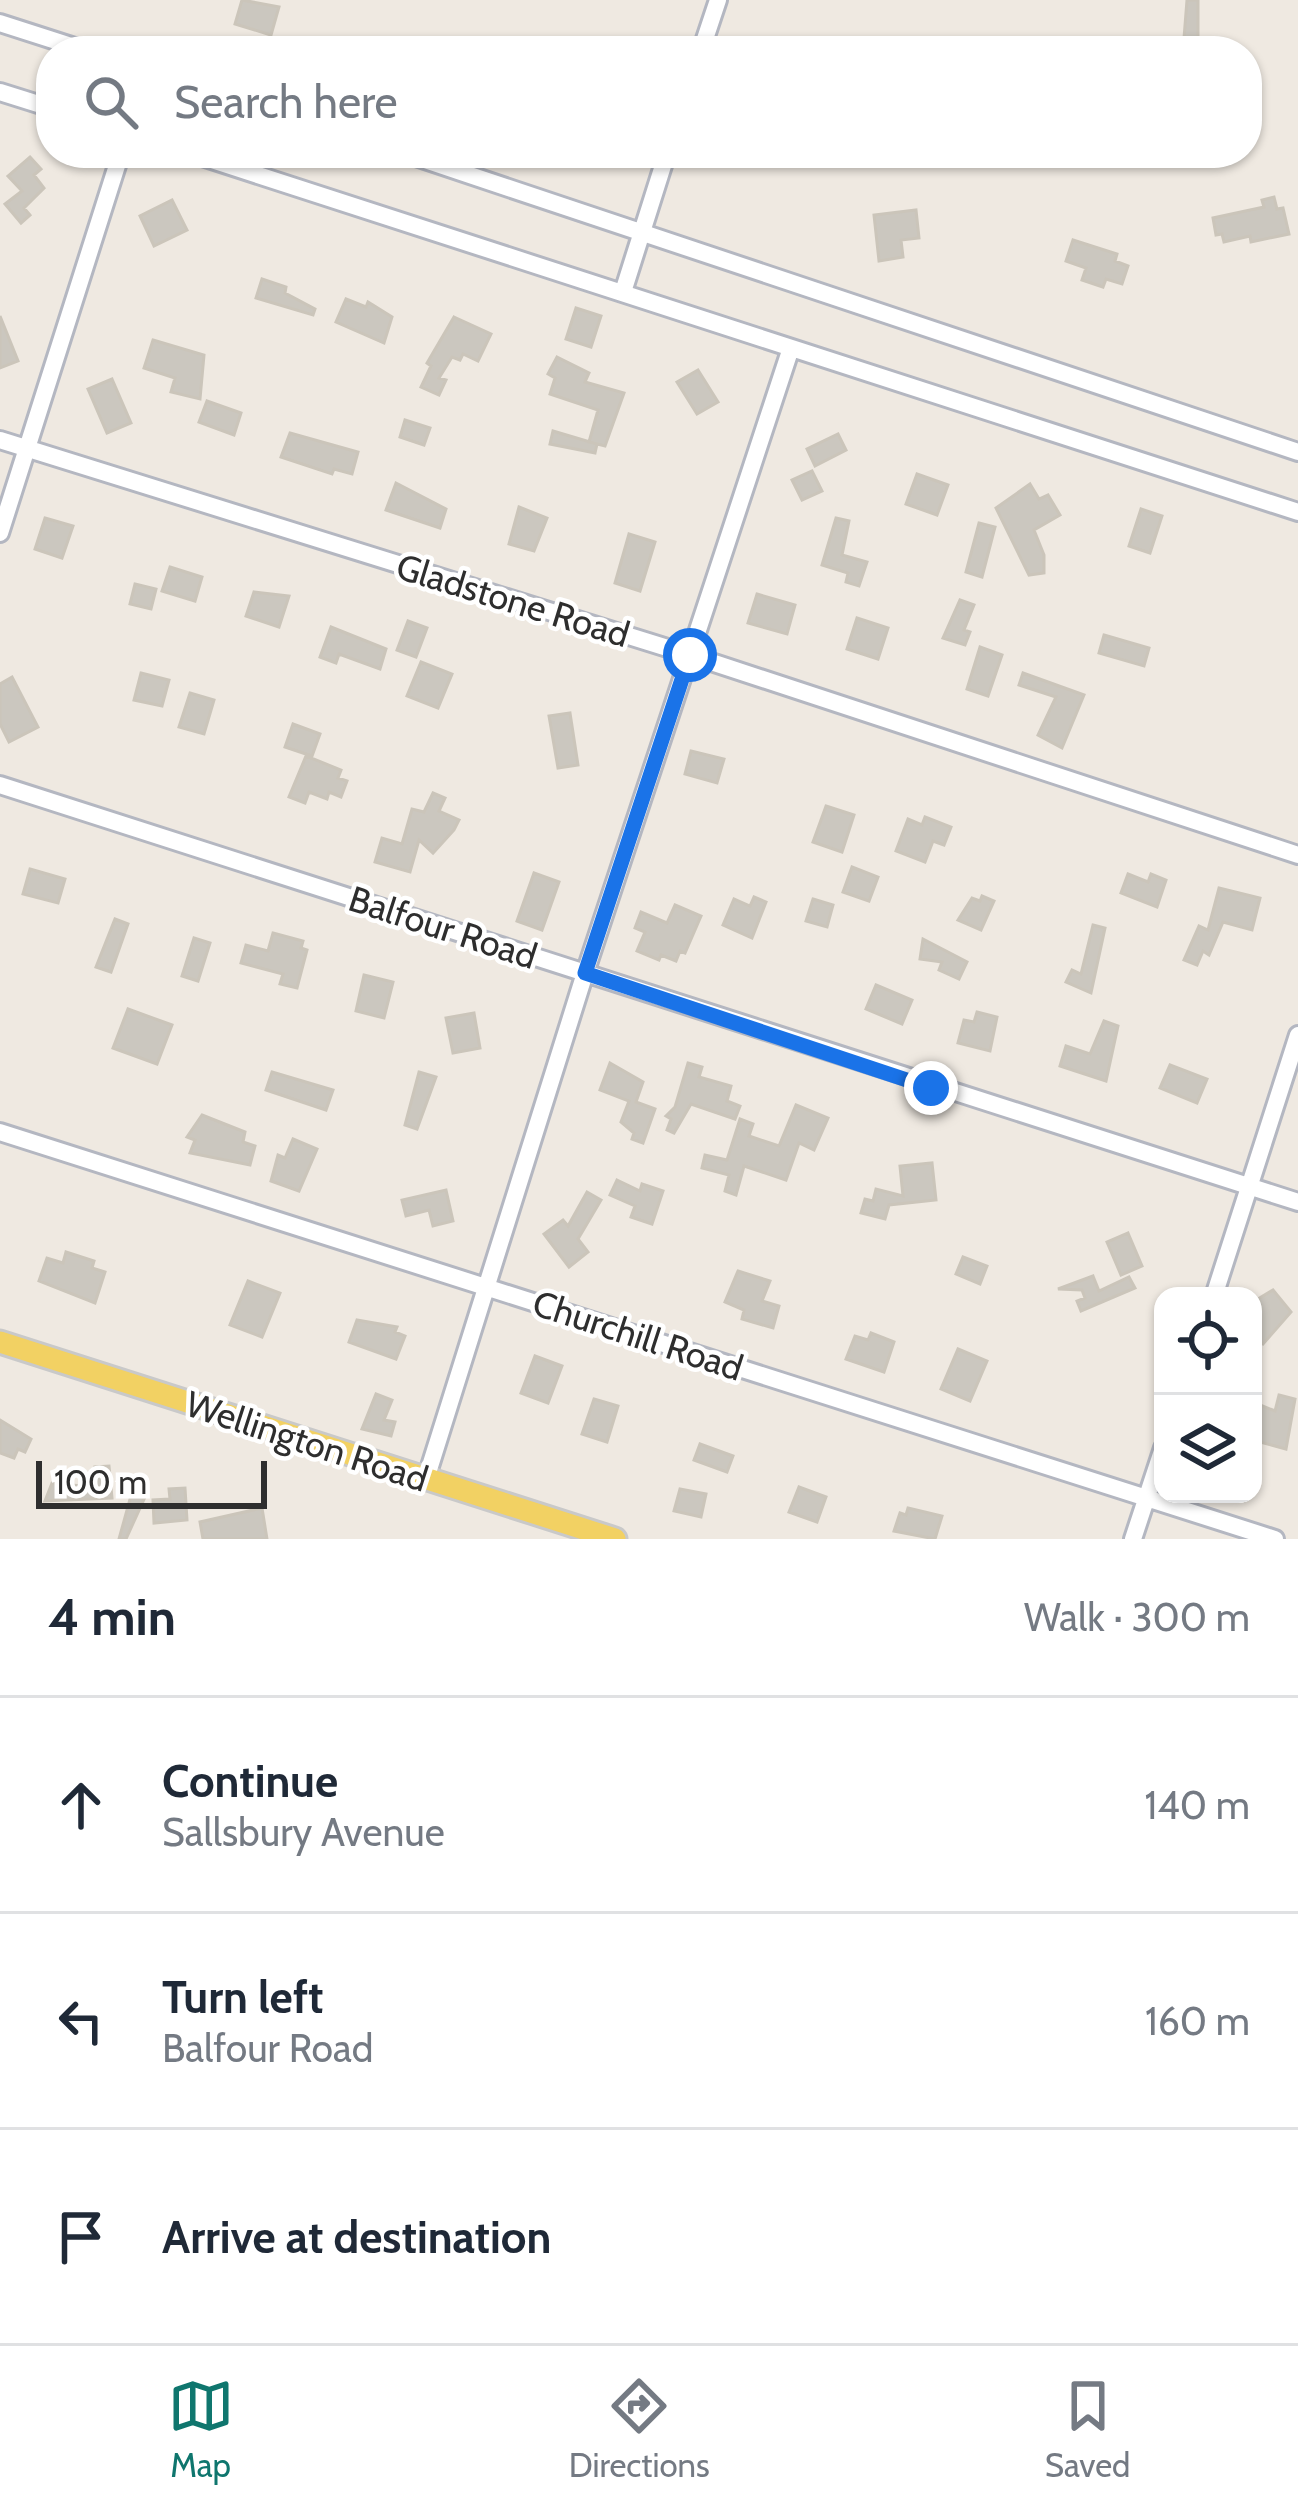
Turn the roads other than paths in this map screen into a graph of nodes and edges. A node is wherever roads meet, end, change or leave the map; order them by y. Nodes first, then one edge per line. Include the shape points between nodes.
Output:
1 (718, 0) edge
2 (0, 23) edge
3 (40, 36) edge
4 (706, 36) edge
5 (0, 92) edge
6 (36, 104) edge
7 (116, 168) edge
8 (237, 168) edge
9 (450, 168) edge
10 (662, 168) edge
11 (642, 230) junction
12 (623, 292) junction
13 (791, 347) junction
14 (0, 440) edge
15 (27, 448) junction
16 (1298, 452) edge
17 (1298, 512) edge
18 (0, 533) edge
19 (690, 655) junction
20 (0, 785) edge
21 (1298, 855) edge
22 (585, 973) junction
23 (1298, 1035) edge
24 (0, 1132) edge
25 (1250, 1187) junction
26 (1298, 1202) edge
27 (488, 1286) junction
28 (1217, 1287) edge
29 (0, 1342) edge
30 (1154, 1476) edge
31 (426, 1479) junction
32 (1147, 1497) junction
33 (615, 1539) edge
34 (1132, 1539) edge
35 (1275, 1539) edge

1 - 4 street
2 - 3 street
5 - 6 street
7 - 15 street
8 - 12 street
9 - 11 street
10 - 11 street
11 - 12 street
11 - 16 street
12 - 13 street
13 - 17 street
13 - 19 street
14 - 15 street, Gladstone Road
15 - 18 street
15 - 19 street, Gladstone Road
19 - 21 street, Gladstone Road
19 - 22 street
20 - 22 street, Balfour Road
22 - 25 street, Balfour Road
22 - 27 street
23 - 25 street
24 - 27 street, Churchill Road
25 - 26 street, Balfour Road
25 - 28 street
27 - 31 street
27 - 32 street, Churchill Road
29 - 31 main road, Wellington Road
30 - 32 street
31 - 33 main road, Wellington Road
32 - 34 street
32 - 35 street, Churchill Road

